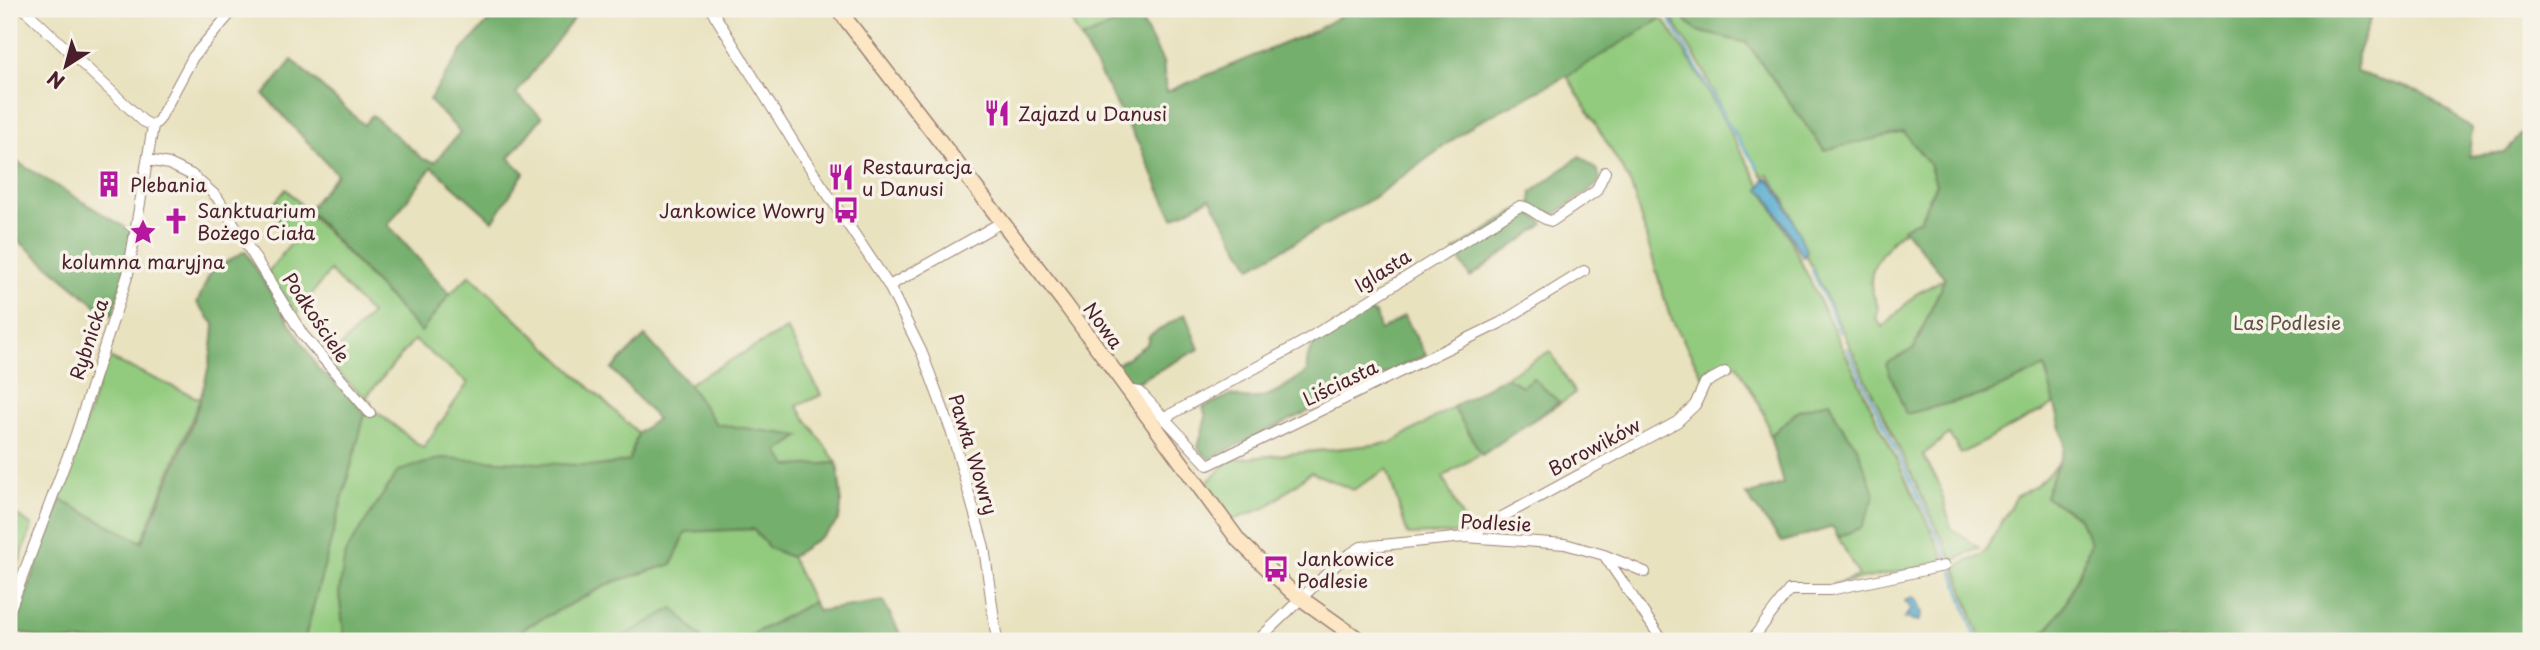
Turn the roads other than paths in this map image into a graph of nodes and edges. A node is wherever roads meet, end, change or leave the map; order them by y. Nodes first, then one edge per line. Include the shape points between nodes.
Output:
1 (24, 9) edge
2 (234, 9) edge
3 (711, 9) edge
4 (838, 9) edge
5 (153, 126) junction
6 (148, 160) junction
7 (1605, 172) dead end
8 (1002, 222) junction
9 (1584, 271) dead end
10 (889, 286) junction
11 (1725, 372) dead end
12 (1127, 390) junction
13 (370, 413) dead end
14 (1164, 418) junction
15 (1465, 537) junction
16 (1604, 555) junction
17 (1944, 566) dead end
18 (1645, 572) dead end
19 (1301, 599) junction
20 (9, 612) edge
21 (997, 641) edge
22 (1258, 641) edge
23 (1361, 641) edge
24 (1663, 641) edge
25 (1751, 641) edge

1 - 5 street
2 - 5 street, Rybnicka via 193,57
3 - 10 street, Pawła Wowry
4 - 8 street, Nowa
5 - 6 street, Rybnicka
6 - 13 street, Podkościele via 192,175 217,197 303,335
6 - 20 street, Rybnicka via 120,300 75,437
7 - 14 street, Iglasta via 1596,191 1552,221 1544,220 1529,206 1520,206 1301,343
8 - 10 street
8 - 12 street, Nowa
9 - 14 street, Liściasta via 1500,323 1215,463 1208,464
10 - 21 street, Pawła Wowry via 922,353 952,433 984,547
11 - 15 street, Borowików via 1705,383 1695,405 1677,422
12 - 14 street, Liściasta via 1140,391
12 - 19 street, Nowa via 1239,541
15 - 16 street, Podlesie via 1565,544
15 - 19 street, Podlesie via 1361,547
16 - 18 street, Podlesie
16 - 24 street
17 - 25 street via 1830,590 1790,590
19 - 22 street, Podlesie
19 - 23 street, Nowa

